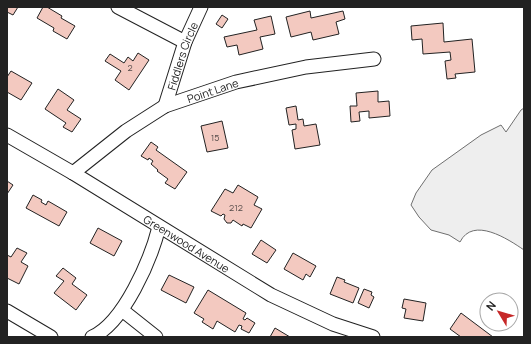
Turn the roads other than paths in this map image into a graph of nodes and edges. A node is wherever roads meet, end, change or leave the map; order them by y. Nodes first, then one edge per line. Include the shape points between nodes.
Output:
1 (118, 7) edge
2 (201, 7) edge
3 (185, 42) junction
4 (374, 58) dead end
5 (164, 106) junction
6 (7, 135) edge
7 (72, 173) junction
8 (159, 227) junction
9 (122, 310) junction
10 (7, 311) edge
11 (51, 337) edge
12 (92, 337) edge
13 (156, 337) edge
14 (373, 337) edge

1 - 3 street
2 - 3 street, Fiddlers Circle
3 - 5 street, Fiddlers Circle
4 - 5 street, Point Lane via 306,67 243,80
5 - 7 street, Point Lane via 126,131
6 - 7 street, Greenwood Avenue
7 - 8 street, Greenwood Avenue
8 - 9 street via 143,272
8 - 14 street, Greenwood Avenue via 271,295 333,324
9 - 12 street via 108,326
9 - 13 street
10 - 11 street

